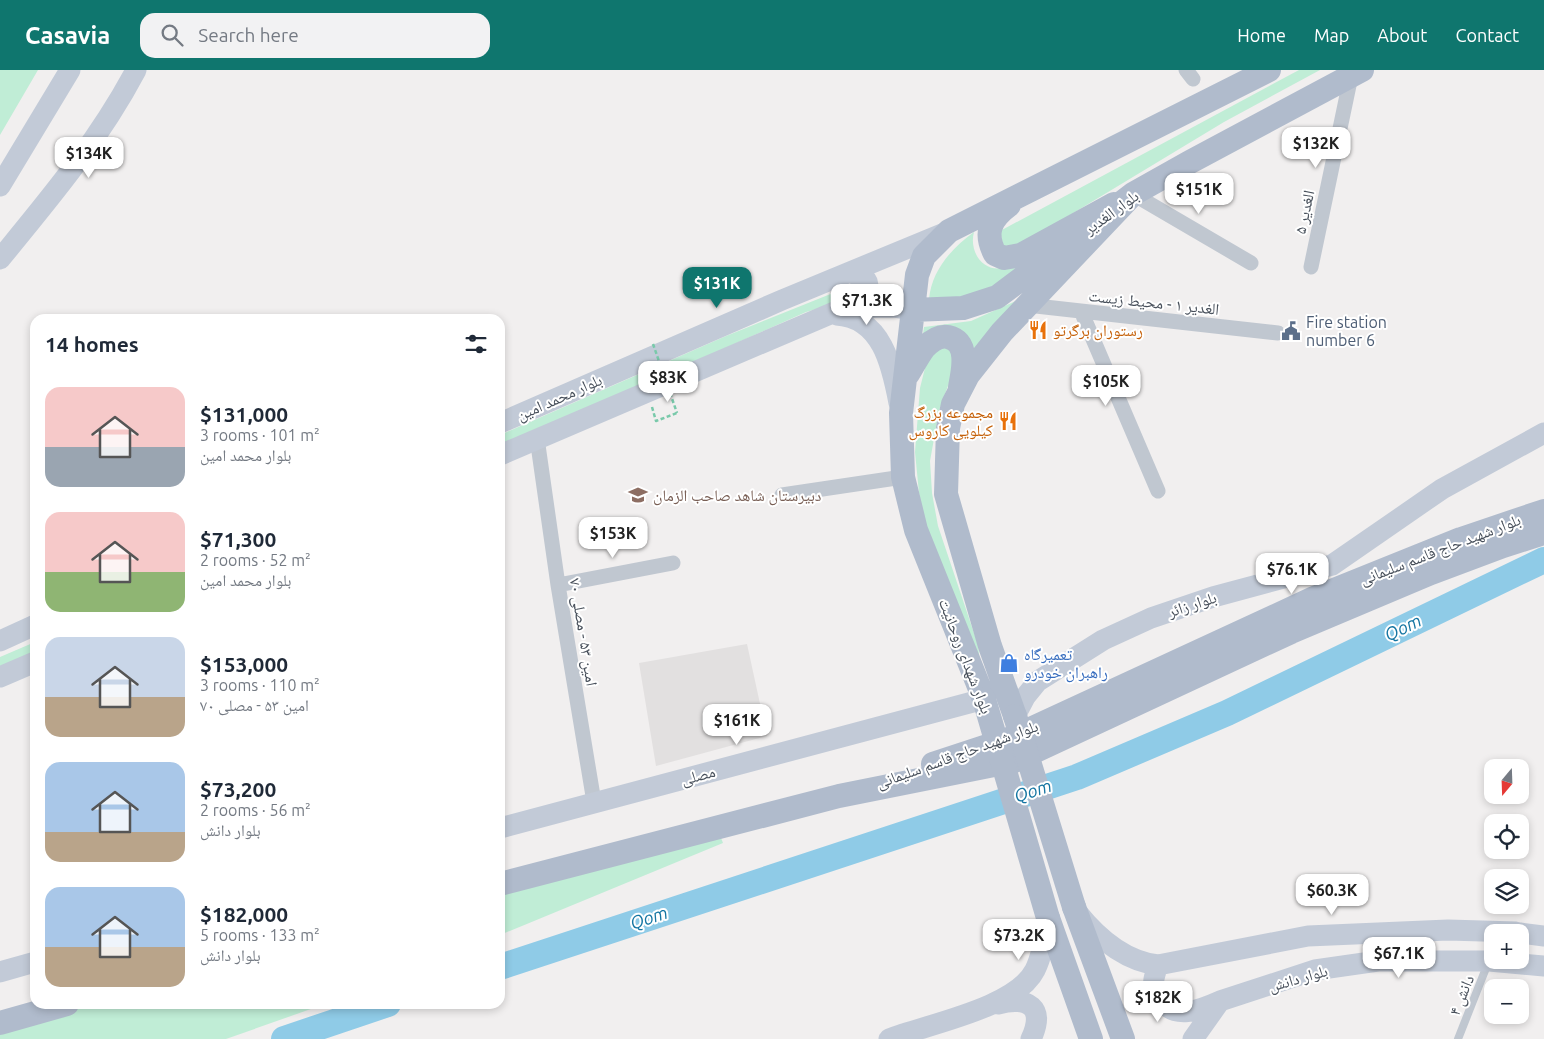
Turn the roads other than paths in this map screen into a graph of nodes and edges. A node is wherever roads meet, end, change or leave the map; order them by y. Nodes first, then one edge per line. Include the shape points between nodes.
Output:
1 (70, 70) edge
2 (136, 70) edge
3 (1269, 70) edge
4 (1356, 73) edge
5 (0, 186) edge
6 (1026, 192) junction
7 (1133, 194) junction
8 (949, 231) junction
9 (0, 259) edge
10 (1251, 263) dead end
11 (1310, 267) dead end
12 (851, 272) junction
13 (1027, 305) junction
14 (860, 308) junction
15 (912, 310) junction
16 (1081, 311) junction
17 (821, 318) junction
18 (1278, 333) dead end
19 (905, 380) junction
20 (960, 391) junction
21 (901, 413) junction
22 (505, 421) edge
23 (1544, 433) edge
24 (537, 438) junction
25 (505, 453) edge
26 (903, 477) junction
27 (1158, 491) dead end
28 (782, 495) dead end
29 (1544, 511) edge
30 (1544, 533) edge
31 (673, 564) dead end
32 (558, 585) junction
33 (30, 627) edge
34 (0, 641) edge
35 (30, 664) edge
36 (0, 678) edge
37 (984, 699) junction
38 (1015, 716) junction
39 (839, 796) junction
40 (594, 802) junction
41 (505, 827) edge
42 (505, 883) edge
43 (1074, 907) junction
44 (1048, 918) junction
45 (1484, 932) edge
46 (1529, 934) edge
47 (1544, 936) edge
48 (1484, 961) edge
49 (30, 963) edge
50 (1152, 964) junction
51 (1529, 965) edge
52 (1544, 966) edge
53 (1486, 969) edge
54 (0, 972) edge
55 (1220, 1001) junction
56 (993, 1005) junction
57 (49, 1009) edge
58 (0, 1023) edge
59 (889, 1039) edge
60 (1031, 1039) edge
61 (1091, 1039) edge
62 (1123, 1039) edge
63 (1192, 1039) edge
64 (1458, 1039) edge

1 - 5 main road
2 - 9 main road via 100,133
3 - 6 main road
4 - 7 main road, بلوار الغدیر
4 - 11 street, الغدیر ۵
6 - 7 main road via 1004,209 990,226 988,241 995,254 1004,258 1022,255
6 - 8 main road, بلوار شهدای روحانیت
7 - 10 street
7 - 13 main road
7 - 15 main road, بلوار الغدیر via 997,297 963,308
8 - 12 main road, بلوار محمد امین
8 - 15 main road, بلوار شهدای روحانیت via 924,256 917,275
12 - 14 main road via 867,281 869,288 866,302
12 - 22 main road, بلوار محمد امین
13 - 16 street, الغدیر ۱ - محیط زیست
13 - 20 main road via 968,375
14 - 15 main road, بلوار محمد امین via 893,306
14 - 17 main road, بلوار محمد امین via 844,308
15 - 19 main road, بلوار شهدای روحانیت
16 - 18 street, الغدیر ۱ - محیط زیست
16 - 27 street
17 - 21 main road via 856,318 868,326 887,354
17 - 24 main road, بلوار محمد امین
19 - 20 main road via 925,347 945,336 956,340 961,347
19 - 21 main road, بلوار شهدای روحانیت
20 - 38 main road, بلوار شهدای روحانیت via 953,404 948,428 946,494 990,646
21 - 26 main road, بلوار شهدای روحانیت
23 - 38 main road, بلوار زائر via 1442,489 1332,565 1212,597 1151,618 1103,640 1038,681
24 - 25 main road, بلوار محمد امین
24 - 32 street, امین ۵۳ - مصلی ۷۰
26 - 28 street
26 - 37 main road, بلوار شهدای روحانیت via 916,530
29 - 39 main road, بلوار شهید حاج قاسم سلیمانی via 1461,539 1312,599 1009,739
30 - 39 main road, بلوار شهید حاج قاسم سلیمانی via 1431,573 1291,632 1014,761
31 - 32 street
32 - 40 street, امین ۵۳ - مصلی ۷۰
33 - 34 main road
35 - 36 main road
37 - 40 main road, مصلی
37 - 44 main road, بلوار شهدای روحانیت, bridge
38 - 43 main road, بلوار شهدای روحانیت, bridge
39 - 42 main road, بلوار شهید حاج قاسم سلیمانی
40 - 41 main road, مصلی
43 - 50 main road via 1103,940 1122,953
43 - 62 main road, بلوار شهدای روحانیت
44 - 56 main road via 1041,956 1034,972 1019,988
44 - 61 main road, بلوار شهدای روحانیت
45 - 50 main road via 1308,936
46 - 47 main road
48 - 55 main road, بلوار دانش via 1378,961 1315,970
49 - 54 main road
50 - 55 main road, بلوار دانش via 1153,989 1170,1010 1201,1009
51 - 52 main road, بلوار دانش
53 - 64 lane, دانش ۴
55 - 63 main road
56 - 59 main road
56 - 60 main road via 1021,1000 1030,1004 1036,1025
57 - 58 main road

